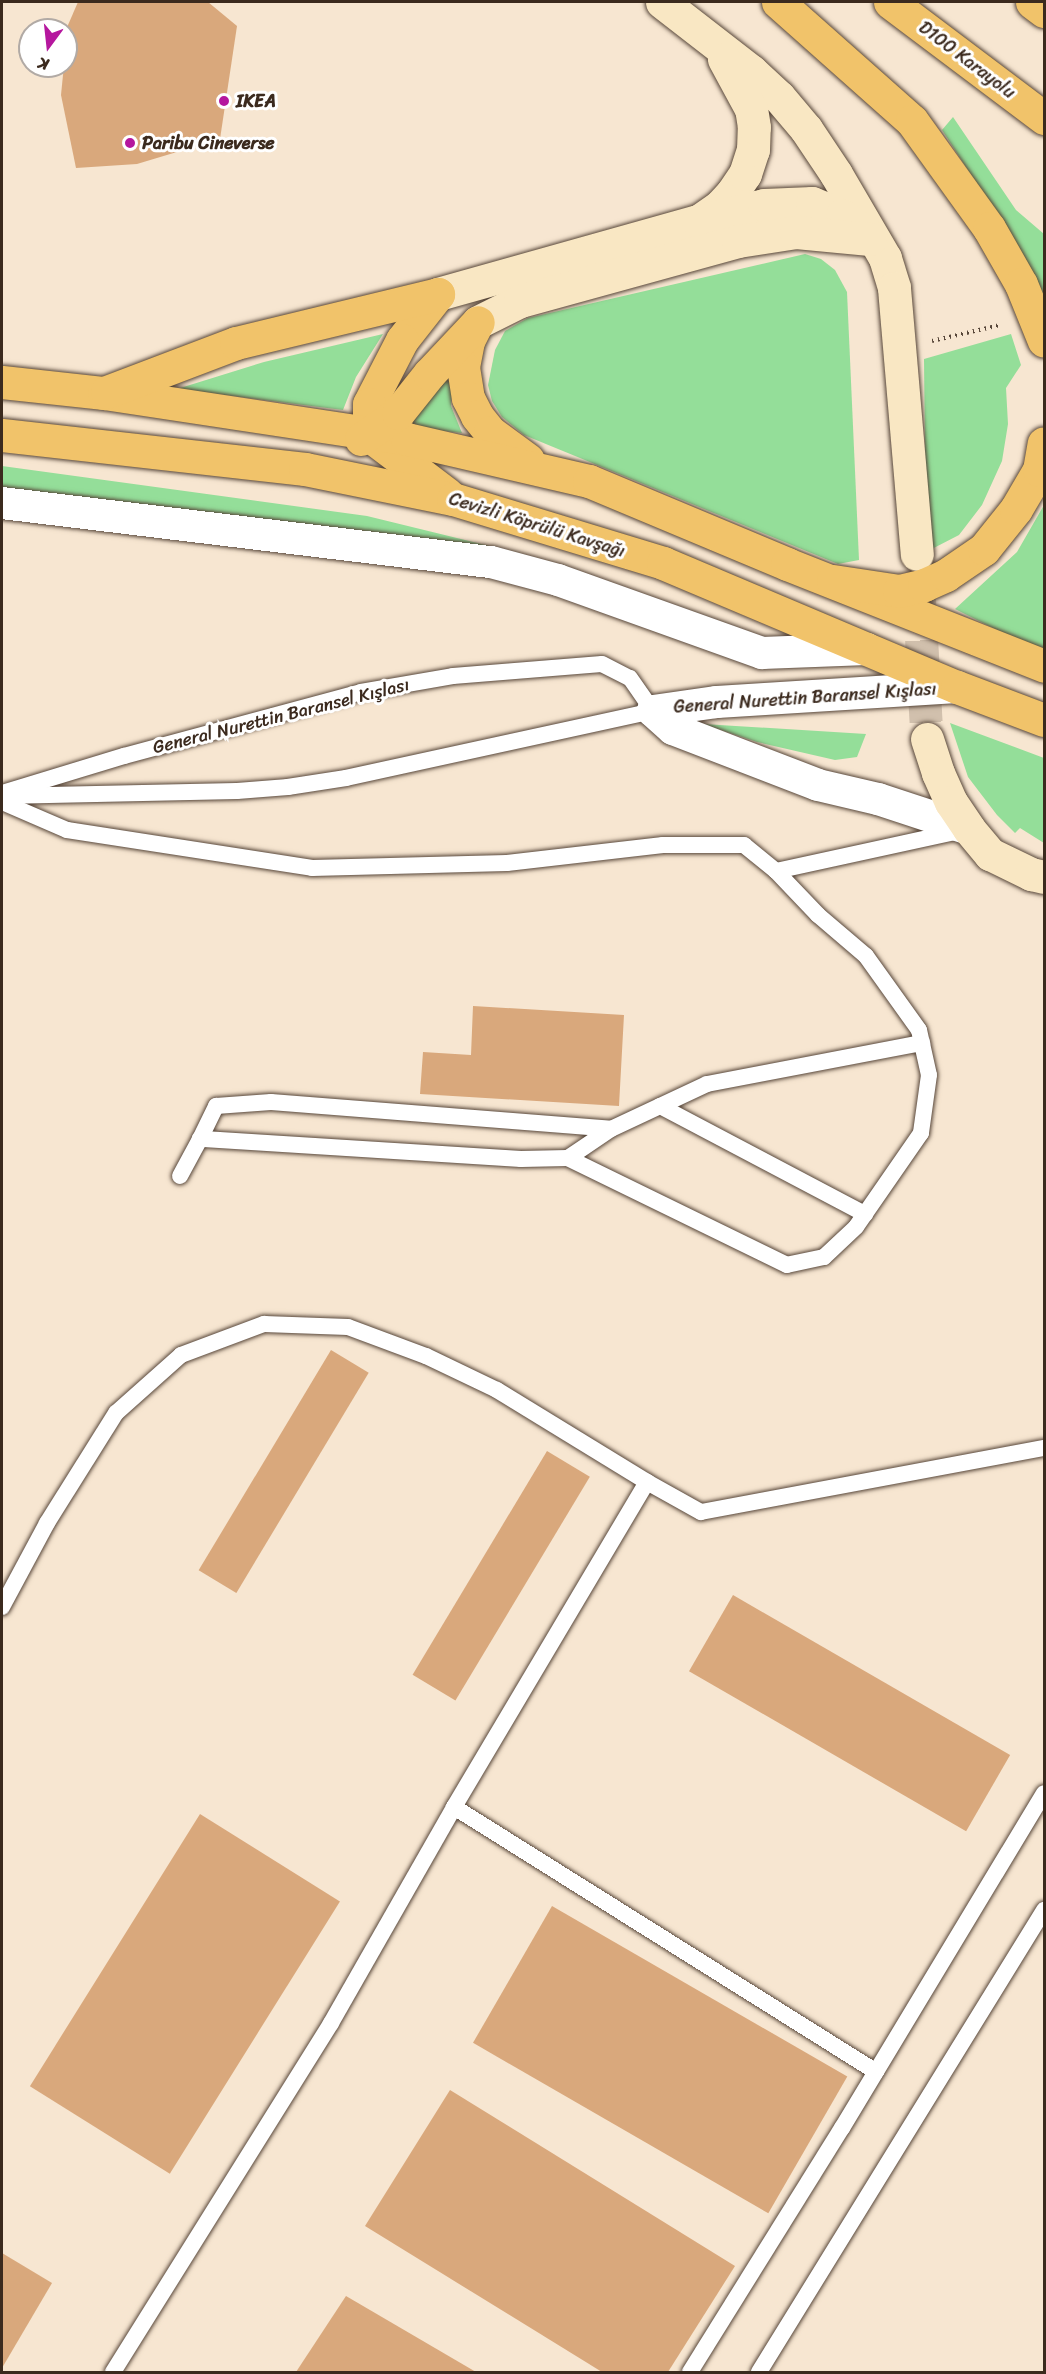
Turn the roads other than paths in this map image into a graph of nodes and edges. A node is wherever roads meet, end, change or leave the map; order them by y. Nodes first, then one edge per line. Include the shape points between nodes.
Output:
1 (662, 2) edge
2 (778, 2) edge
3 (890, 2) edge
4 (1032, 2) edge
5 (1044, 11) edge
6 (715, 45) junction
7 (1044, 118) edge
8 (698, 221) junction
9 (875, 240) junction
10 (438, 294) junction
11 (478, 322) junction
12 (1044, 340) edge
13 (2, 382) edge
14 (104, 393) junction
15 (2, 435) edge
16 (369, 435) junction
17 (1044, 443) edge
18 (536, 467) junction
19 (305, 469) junction
20 (453, 499) junction
21 (2, 503) edge
22 (916, 554) tunnel mouth
23 (833, 581) junction
24 (867, 649) junction
25 (1044, 666) edge
26 (957, 687) junction
27 (653, 711) junction
28 (1044, 720) edge
29 (927, 738) tunnel mouth
30 (2, 794) edge
31 (2, 802) edge
32 (969, 829) junction
33 (776, 871) junction
34 (1044, 877) edge
35 (922, 1043) junction
36 (660, 1106) junction
37 (611, 1129) junction
38 (200, 1139) junction
39 (568, 1158) junction
40 (180, 1176) dead end
41 (865, 1214) junction
42 (1044, 1448) edge
43 (647, 1482) junction
44 (2, 1607) edge
45 (1044, 1792) edge
46 (454, 1807) junction
47 (1044, 1910) edge
48 (876, 2072) junction
49 (113, 2373) edge
50 (690, 2373) edge
51 (759, 2373) edge

1 - 6 main road
2 - 12 main road via 912,121 990,228 1021,284
3 - 7 main road, D100 Karayolu
4 - 5 main road
6 - 8 main road via 751,109 753,150 745,174 732,194
6 - 9 main road via 751,71 806,129
8 - 9 main road via 764,205 812,203 842,215
8 - 10 main road
9 - 11 main road via 796,232 738,241 520,301
9 - 22 main road via 894,288
10 - 14 main road via 236,343
10 - 16 main road via 402,340 369,404
11 - 16 main road via 398,413
11 - 18 main road via 468,341 463,367 468,398 490,432
13 - 14 main road
14 - 16 main road via 286,418
15 - 19 main road, Cevizli Köprülü Kavşağı
16 - 18 main road via 407,439
16 - 19 main road
16 - 20 main road
17 - 23 main road via 1039,470 1016,509 984,549 946,575 899,591
18 - 23 main road via 589,481
19 - 20 main road, Cevizli Köprülü Kavşağı
20 - 24 main road, Cevizli Köprülü Kavşağı via 663,563
21 - 24 street via 491,562 558,580 762,653
23 - 25 main road
24 - 26 main road, Cevizli Köprülü Kavşağı
26 - 27 street, General Nurettin Baransel Kışlası via 717,702
26 - 28 main road, Cevizli Köprülü Kavşağı
27 - 30 lane, General Nurettin Baransel Kışlası via 346,778 288,787
27 - 30 lane, General Nurettin Baransel Kışlası via 630,678 602,664 453,676 361,692 124,756
27 - 32 street via 673,729 818,785 878,799
29 - 32 main road via 951,802
31 - 33 lane via 67,830 312,868 507,863 663,845 744,845
32 - 33 lane
32 - 34 main road via 990,854
33 - 35 lane via 818,915 866,956 919,1030
35 - 36 lane via 707,1084
35 - 41 lane via 929,1075 921,1133
36 - 37 lane
36 - 41 lane
37 - 38 lane via 271,1102 216,1106
37 - 39 lane
38 - 39 lane via 521,1159
38 - 40 lane
39 - 41 lane via 788,1265 824,1257
42 - 43 lane via 701,1512
43 - 44 lane via 497,1390 426,1356 348,1327 264,1324 181,1355 116,1413 47,1523
43 - 46 lane
45 - 48 lane
46 - 48 lane
46 - 49 lane via 331,2023
47 - 51 lane
48 - 50 lane

